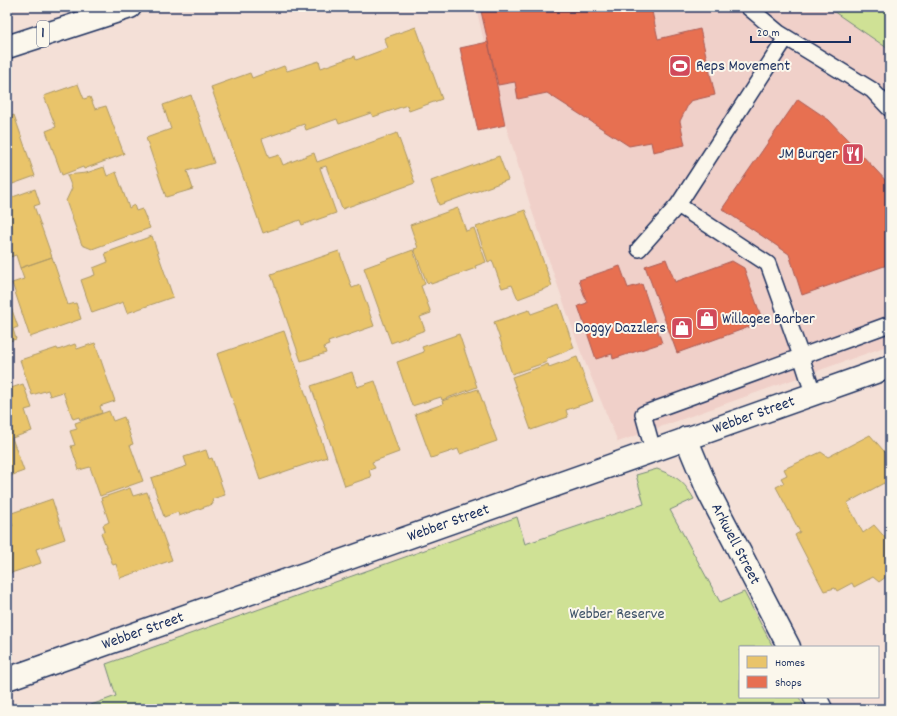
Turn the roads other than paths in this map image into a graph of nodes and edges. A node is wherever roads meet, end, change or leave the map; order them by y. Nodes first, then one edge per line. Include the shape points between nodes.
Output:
1 (130, 7) edge
2 (748, 7) edge
3 (786, 38) junction
4 (7, 46) edge
5 (890, 109) edge
6 (678, 205) junction
7 (639, 249) dead end
8 (890, 324) edge
9 (801, 356) junction
10 (890, 367) edge
11 (813, 393) junction
12 (686, 438) junction
13 (654, 450) junction
14 (788, 646) edge
15 (7, 679) edge
16 (816, 698) edge
17 (821, 709) edge

1 - 4 main road, 1
2 - 3 lane
3 - 5 lane via 872,90
3 - 6 lane
6 - 7 lane
6 - 9 lane via 768,264
8 - 9 lane
9 - 11 lane
9 - 13 lane via 643,414
10 - 11 main road, Webber Street
11 - 12 main road, Webber Street
12 - 13 main road, Webber Street
12 - 14 main road, Arkwell Street via 708,491
13 - 15 main road, Webber Street
16 - 17 main road

